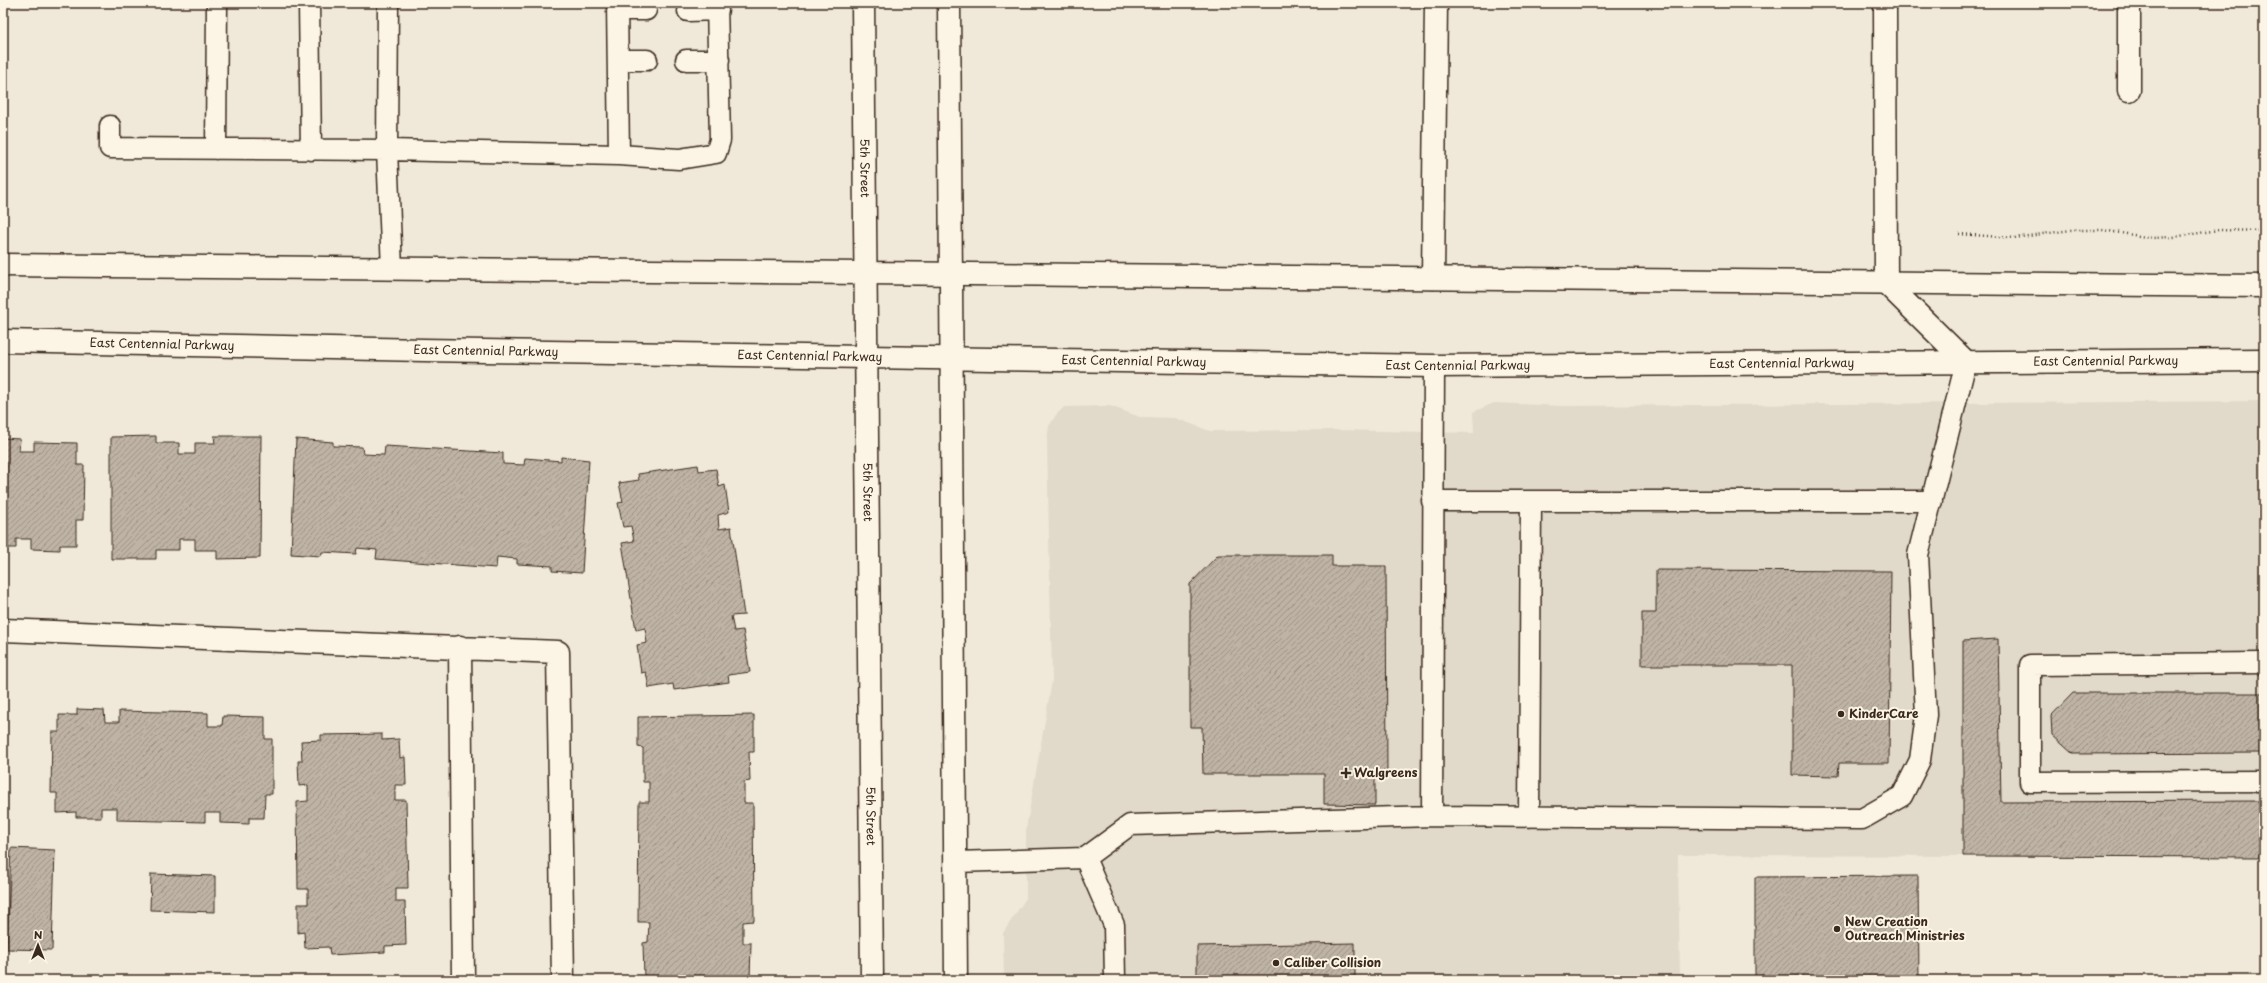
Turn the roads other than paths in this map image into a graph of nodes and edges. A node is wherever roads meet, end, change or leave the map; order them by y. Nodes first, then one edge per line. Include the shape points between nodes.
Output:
1 (217, 3) edge
2 (309, 3) edge
3 (388, 3) edge
4 (863, 3) edge
5 (949, 3) edge
6 (1436, 3) edge
7 (1885, 3) edge
8 (2129, 3) edge
9 (618, 6) edge
10 (717, 7) edge
11 (646, 10) dead end
12 (688, 11) dead end
13 (618, 60) junction
14 (647, 60) dead end
15 (686, 60) dead end
16 (719, 60) junction
17 (2129, 90) dead end
18 (110, 126) dead end
19 (216, 149) junction
20 (311, 150) junction
21 (387, 150) junction
22 (619, 155) junction
23 (3, 265) edge
24 (392, 269) junction
25 (866, 273) junction
26 (951, 273) junction
27 (1433, 278) junction
28 (1886, 283) junction
29 (2264, 286) edge
30 (3, 341) edge
31 (866, 357) junction
32 (951, 358) junction
33 (2264, 360) edge
34 (1966, 362) junction
35 (1434, 366) junction
36 (1432, 501) junction
37 (1531, 502) junction
38 (1932, 502) junction
39 (3, 630) edge
40 (460, 647) junction
41 (2264, 663) edge
42 (2264, 781) edge
43 (1432, 816) junction
44 (1529, 817) junction
45 (1084, 858) junction
46 (955, 862) junction
47 (463, 980) edge
48 (563, 980) edge
49 (872, 980) edge
50 (956, 980) edge
51 (1115, 980) edge

1 - 19 lane
2 - 20 lane
3 - 21 lane
4 - 25 main road, 5th Street
5 - 26 main road
6 - 27 main road
7 - 28 main road
8 - 17 main road
9 - 11 lane
9 - 13 lane
10 - 12 lane
10 - 16 lane
13 - 14 lane
13 - 22 lane
15 - 16 lane
16 - 22 lane via 720,140 716,153 679,158
18 - 19 lane via 110,148
19 - 20 lane
20 - 21 lane
21 - 22 lane
21 - 24 lane
23 - 24 main road
24 - 25 main road
25 - 26 main road
25 - 31 main road, 5th Street
26 - 27 main road
26 - 32 main road
27 - 28 main road
28 - 29 main road
28 - 34 main road
30 - 31 main road, East Centennial Parkway
31 - 32 main road, East Centennial Parkway
31 - 49 main road, 5th Street
32 - 35 main road, East Centennial Parkway
32 - 46 main road
33 - 34 main road, East Centennial Parkway
34 - 35 main road, East Centennial Parkway
34 - 38 lane
35 - 36 lane
36 - 37 lane
36 - 43 lane
37 - 38 lane
37 - 44 lane
38 - 44 lane via 1918,555 1926,715 1920,760 1902,796 1862,819
39 - 40 main road
40 - 47 main road
40 - 48 main road via 558,652
41 - 42 lane via 2030,665 2030,782
43 - 44 lane
43 - 45 lane via 1130,825
45 - 46 lane
45 - 51 lane via 1114,925
46 - 50 main road

